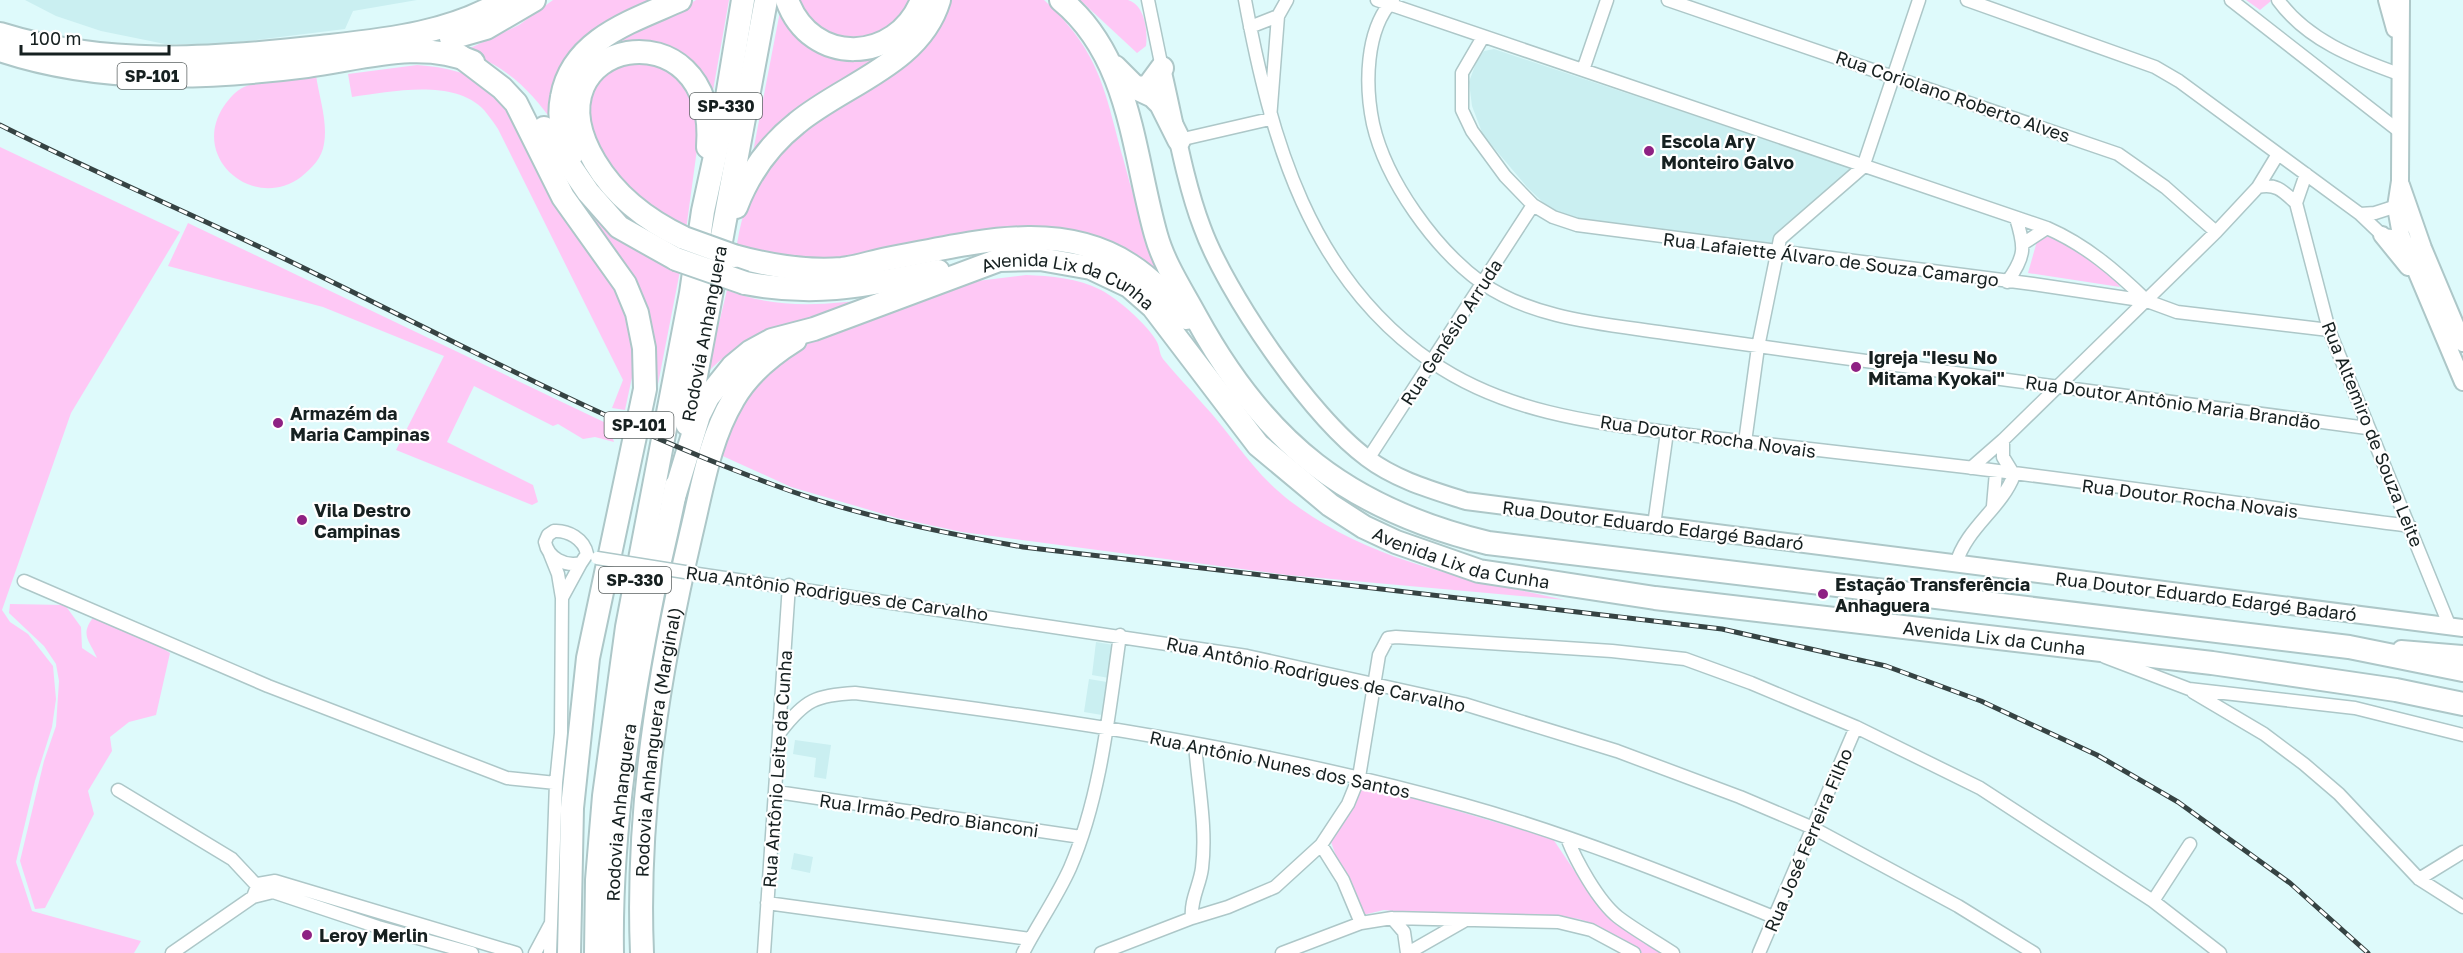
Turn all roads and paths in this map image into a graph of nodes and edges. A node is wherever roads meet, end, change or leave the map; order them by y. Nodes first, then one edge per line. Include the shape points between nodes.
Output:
1 (505, 0) edge
2 (534, 0) edge
3 (680, 0) edge
4 (743, 0) edge
5 (766, 0) edge
6 (787, 0) edge
7 (922, 0) edge
8 (939, 0) edge
9 (1060, 0) edge
10 (1140, 0) edge
11 (1245, 0) edge
12 (1287, 0) edge
13 (1608, 0) edge
14 (1668, 0) edge
15 (1919, 0) edge
16 (1967, 0) edge
17 (2231, 0) edge
18 (2278, 0) edge
19 (2386, 0) edge
20 (2401, 0) edge
21 (1386, 1) edge
22 (1149, 5) edge
23 (2285, 10) junction
24 (1278, 16) junction
25 (1250, 27) junction
26 (2272, 30) junction
27 (0, 34) edge
28 (1483, 37) junction
29 (2400, 44) junction
30 (0, 50) edge
31 (413, 51) junction
32 (342, 52) junction
33 (459, 56) junction
34 (304, 57) junction
35 (1108, 60) junction
36 (1162, 68) junction
37 (1583, 70) junction
38 (2399, 74) junction
39 (1894, 75) junction
40 (1136, 88) junction
41 (1270, 118) junction
42 (2399, 130) junction
43 (1179, 140) junction
44 (2278, 154) junction
45 (1863, 167) junction
46 (2306, 174) junction
47 (2258, 187) junction
48 (2296, 203) junction
49 (2401, 204) junction
50 (1533, 205) junction
51 (703, 211) junction
52 (2360, 214) junction
53 (2016, 218) junction
54 (619, 227) junction
55 (2047, 228) junction
56 (2216, 232) junction
57 (2408, 232) junction
58 (2382, 235) junction
59 (2024, 243) junction
60 (680, 248) junction
61 (727, 252) junction
62 (1775, 253) junction
63 (999, 260) junction
64 (2021, 263) junction
65 (2007, 282) junction
66 (2420, 282) junction
67 (1483, 284) junction
68 (2033, 285) junction
69 (2146, 301) junction
70 (2444, 319) junction
71 (814, 329) junction
72 (2329, 330) junction
73 (2463, 343) edge
74 (1758, 347) junction
75 (1213, 348) junction
76 (1433, 363) junction
77 (2463, 382) edge
78 (2057, 386) junction
79 (2367, 428) junction
80 (1667, 432) junction
81 (2003, 440) junction
82 (1745, 442) junction
83 (1368, 459) junction
84 (1971, 468) junction
85 (1996, 472) junction
86 (2014, 475) junction
87 (653, 486) junction
88 (673, 500) junction
89 (1993, 506) junction
90 (1654, 525) junction
91 (2410, 526) junction
92 (550, 554) junction
93 (588, 558) junction
94 (1956, 564) junction
95 (24, 581) dead end
96 (789, 585) junction
97 (562, 598) junction
98 (2456, 628) edge
99 (1120, 635) junction
100 (2349, 647) junction
101 (2081, 648) junction
102 (2463, 654) edge
103 (2463, 670) edge
104 (1374, 682) junction
105 (2189, 690) junction
106 (2463, 704) edge
107 (1856, 727) junction
108 (1107, 729) junction
109 (781, 731) junction
110 (2463, 735) edge
111 (1195, 744) junction
112 (1359, 777) junction
113 (556, 783) junction
114 (118, 790) dead end
115 (777, 792) junction
116 (1813, 828) junction
117 (1081, 837) junction
118 (1567, 838) junction
119 (617, 840) junction
120 (2190, 844) dead end
121 (1322, 845) junction
122 (572, 849) junction
123 (644, 849) junction
124 (2463, 852) edge
125 (2419, 879) junction
126 (258, 892) junction
127 (2153, 900) junction
128 (768, 903) junction
129 (2463, 907) edge
130 (1192, 918) junction
131 (1392, 918) junction
132 (1776, 918) junction
133 (1465, 920) junction
134 (551, 923) junction
135 (1361, 923) junction
136 (1030, 939) junction
137 (172, 953) edge
138 (472, 953) edge
139 (516, 953) edge
140 (535, 953) edge
141 (550, 953) edge
142 (569, 953) edge
143 (596, 953) edge
144 (612, 953) edge
145 (622, 953) edge
146 (642, 953) edge
147 (653, 953) edge
148 (764, 953) edge
149 (1023, 953) edge
150 (1101, 953) edge
151 (1282, 953) edge
152 (1408, 953) edge
153 (1634, 953) edge
154 (1673, 953) edge
155 (1759, 953) edge
156 (2034, 953) edge
157 (2220, 953) edge

1 - 32 highway, SP-101 via 442,27
2 - 31 highway via 486,28
3 - 54 highway via 594,42 582,54 563,87 560,108 565,143
4 - 51 highway, Rodovia Anhanguera / SP-330
5 - 61 highway, Rodovia Anhanguera / SP-330
6 - 7 highway via 801,25 817,39 848,50 890,40 903,30
8 - 61 highway via 929,24 905,52 812,112 766,152 744,186
9 - 35 highway, Avenida Lix da Cunha via 1081,19
10 - 22 street
11 - 25 street, Rua Doutor Rocha Novais
12 - 24 street
13 - 37 street
14 - 39 street, Rua Coriolano Roberto Alves
15 - 39 street
16 - 44 street via 2155,67
17 - 26 street
18 - 23 street
19 - 29 street
20 - 29 street
21 - 28 street
21 - 67 street, Rua Doutor Antônio Maria Brandão via 1368,74 1369,107 1376,137 1392,178 1416,214
22 - 36 street, Rua Doutor Eduardo Edargé Badaró
23 - 26 street
23 - 38 street via 2320,40 2354,58
24 - 25 street
24 - 41 street
25 - 41 street, Rua Doutor Rocha Novais
26 - 42 street
27 - 34 highway, SP-101 via 65,49 146,59
28 - 37 street
28 - 50 street, Rua Lafaiette Álvaro de Souza Camargo via 1462,73 1462,110 1486,152
29 - 38 street
30 - 34 highway, SP-101 via 68,67 147,76
31 - 32 highway, SP-101
31 - 33 highway, SP-101
32 - 34 highway, SP-101
33 - 54 highway via 497,74 514,89 588,192
33 - 122 highway, SP-101 via 488,76 516,103 563,197 625,284 637,313 644,348 645,389 588,658 575,762
35 - 40 highway
35 - 75 highway, Avenida Lix da Cunha via 1122,95 1156,237
36 - 40 highway via 1148,87
36 - 43 street, Rua Doutor Eduardo Edargé Badaró
37 - 45 street
38 - 42 street
39 - 45 street
39 - 56 street, Rua Coriolano Roberto Alves via 2118,154 2165,187
40 - 43 highway via 1161,104
41 - 43 street
41 - 76 street, Rua Doutor Rocha Novais via 1303,206 1331,258 1381,319
42 - 49 street
43 - 83 street, Rua Doutor Eduardo Edargé Badaró via 1202,226 1220,267 1318,413
44 - 46 street
44 - 47 street
45 - 53 street
45 - 62 street via 1790,227 1780,238
46 - 48 street
46 - 52 street
47 - 48 street via 2280,188
47 - 56 street
48 - 72 street, Rua Altemiro de Souza Leite
49 - 52 street
49 - 57 street
50 - 62 street, Rua Lafaiette Álvaro de Souza Camargo via 1577,225
50 - 67 street, Rua Genésio Arruda
51 - 60 highway via 709,124 696,77 675,57 660,50 644,46 612,53 592,70 579,96 577,120 583,142 598,168 630,204 660,226
51 - 87 highway, Rodovia Anhanguera / SP-330 via 691,294
52 - 58 street
53 - 55 street
53 - 59 street
54 - 60 highway
55 - 59 street
55 - 69 street via 2107,263
56 - 69 street
57 - 58 street
57 - 66 street
57 - 70 street
58 - 66 street
59 - 64 street
60 - 61 highway, bridge
60 - 63 highway, bridge via 745,283 793,291 862,287
61 - 75 highway via 795,269 843,268 1007,239 1072,241 1129,264 1151,280
61 - 88 highway, Rodovia Anhanguera / SP-330
62 - 65 street, Rua Lafaiette Álvaro de Souza Camargo
62 - 74 street
63 - 71 highway, Avenida Lix da Cunha
63 - 101 highway, Avenida Lix da Cunha via 1040,259 1072,264 1091,268 1129,286 1153,307 1240,423 1284,469 1364,527 1426,553 1479,571 1549,583
64 - 65 street
64 - 68 street
65 - 68 street, Rua Lafaiette Álvaro de Souza Camargo
66 - 70 street
67 - 74 street, Rua Doutor Antônio Maria Brandão via 1564,318
67 - 76 street, Rua Genésio Arruda
68 - 69 street, Rua Lafaiette Álvaro de Souza Camargo
69 - 72 street, Rua Lafaiette Álvaro de Souza Camargo via 2177,312
69 - 78 street
70 - 73 street
70 - 77 street
71 - 88 highway, Avenida Lix da Cunha via 772,340 733,366 699,415
71 - 123 highway, Rodovia Anhanguera (Marginal) via 762,364 734,398 719,427 665,647
72 - 79 street, Rua Altemiro de Souza Leite
74 - 78 street, Rua Doutor Antônio Maria Brandão
74 - 82 street
75 - 100 highway, Avenida Lix da Cunha via 1271,424 1325,474 1397,514 1445,532 1488,543
76 - 80 street, Rua Doutor Rocha Novais via 1517,405
76 - 83 street, Rua Genésio Arruda
78 - 79 street, Rua Doutor Antônio Maria Brandão
78 - 81 street
79 - 91 street, Rua Altemiro de Souza Leite
80 - 82 street, Rua Doutor Rocha Novais
80 - 90 street
81 - 84 street
81 - 86 street via 2003,457
82 - 84 street, Rua Doutor Rocha Novais
83 - 90 street, Rua Doutor Eduardo Edargé Badaró via 1412,482 1466,501
84 - 85 street, Rua Doutor Rocha Novais
85 - 86 street, Rua Doutor Rocha Novais
85 - 89 street
86 - 89 street via 2007,493
86 - 91 street, Rua Doutor Rocha Novais
87 - 122 highway via 638,526 600,670
87 - 143 highway, Rodovia Anhanguera / SP-330 via 627,627 604,796
88 - 119 highway, Rodovia Anhanguera / SP-330 via 630,725
89 - 94 street via 1964,542
90 - 94 street, Rua Doutor Eduardo Edargé Badaró
91 - 98 street, Rua Altemiro de Souza Leite
92 - 93 street, Rua Antônio Rodrigues de Carvalho via 566,564
92 - 93 street via 545,542 548,535 561,531 582,542
92 - 97 street
93 - 96 street, Rua Antônio Rodrigues de Carvalho, bridge
93 - 97 street
94 - 98 street, Rua Doutor Eduardo Edargé Badaró
95 - 113 street via 268,686 507,778
96 - 99 street, Rua Antônio Rodrigues de Carvalho
96 - 109 street, Rua Antônio Leite da Cunha
97 - 113 street via 561,733
99 - 104 street, Rua Antônio Rodrigues de Carvalho
99 - 108 street
100 - 102 street
100 - 103 highway, Avenida Lix da Cunha
101 - 105 street
101 - 106 highway, Avenida Lix da Cunha via 2212,663 2396,690
104 - 107 street via 1379,655 1388,638 1612,651 1684,659
104 - 112 street
104 - 116 street, Rua Antônio Rodrigues de Carvalho via 1464,704 1617,751
105 - 110 street via 2355,708
105 - 125 street via 2264,734 2304,764 2339,794
107 - 116 street, Rua José Ferreira Filho
107 - 127 street via 1980,788
108 - 109 street, Rua Antônio Nunes dos Santos via 855,693 809,700
108 - 111 street, Rua Antônio Nunes dos Santos
108 - 117 street
109 - 115 street, Rua Antônio Leite da Cunha
111 - 112 street, Rua Antônio Nunes dos Santos
111 - 130 street via 1203,841 1202,870
112 - 118 street, Rua Antônio Nunes dos Santos via 1463,804
112 - 121 street via 1348,804
113 - 134 street
114 - 126 street via 232,859
115 - 117 street, Rua Irmão Pedro Bianconi
115 - 128 street, Rua Antônio Leite da Cunha
116 - 132 street, Rua José Ferreira Filho
116 - 156 street, Rua Antônio Rodrigues de Carvalho via 1958,906
117 - 136 street via 1069,869
118 - 132 street, Rua Antônio Nunes dos Santos
118 - 154 street via 1587,877 1616,915
119 - 144 highway, Rodovia Anhanguera / SP-330
119 - 145 highway
120 - 127 street
121 - 130 street via 1275,887 1228,908
121 - 135 street via 1343,880
122 - 142 highway
123 - 146 highway, Rodovia Anhanguera (Marginal)
123 - 147 highway
124 - 125 street
125 - 129 street
126 - 137 street
126 - 138 street via 273,892
126 - 139 street via 275,881 289,884
127 - 157 street
128 - 136 street
128 - 148 street, Rua Antônio Leite da Cunha
130 - 150 street
131 - 133 street
131 - 135 street
131 - 152 street via 1404,932
132 - 155 street, Rua José Ferreira Filho
133 - 152 street
133 - 153 street via 1558,922 1591,930
134 - 140 street
134 - 141 street
135 - 151 street
136 - 149 street

